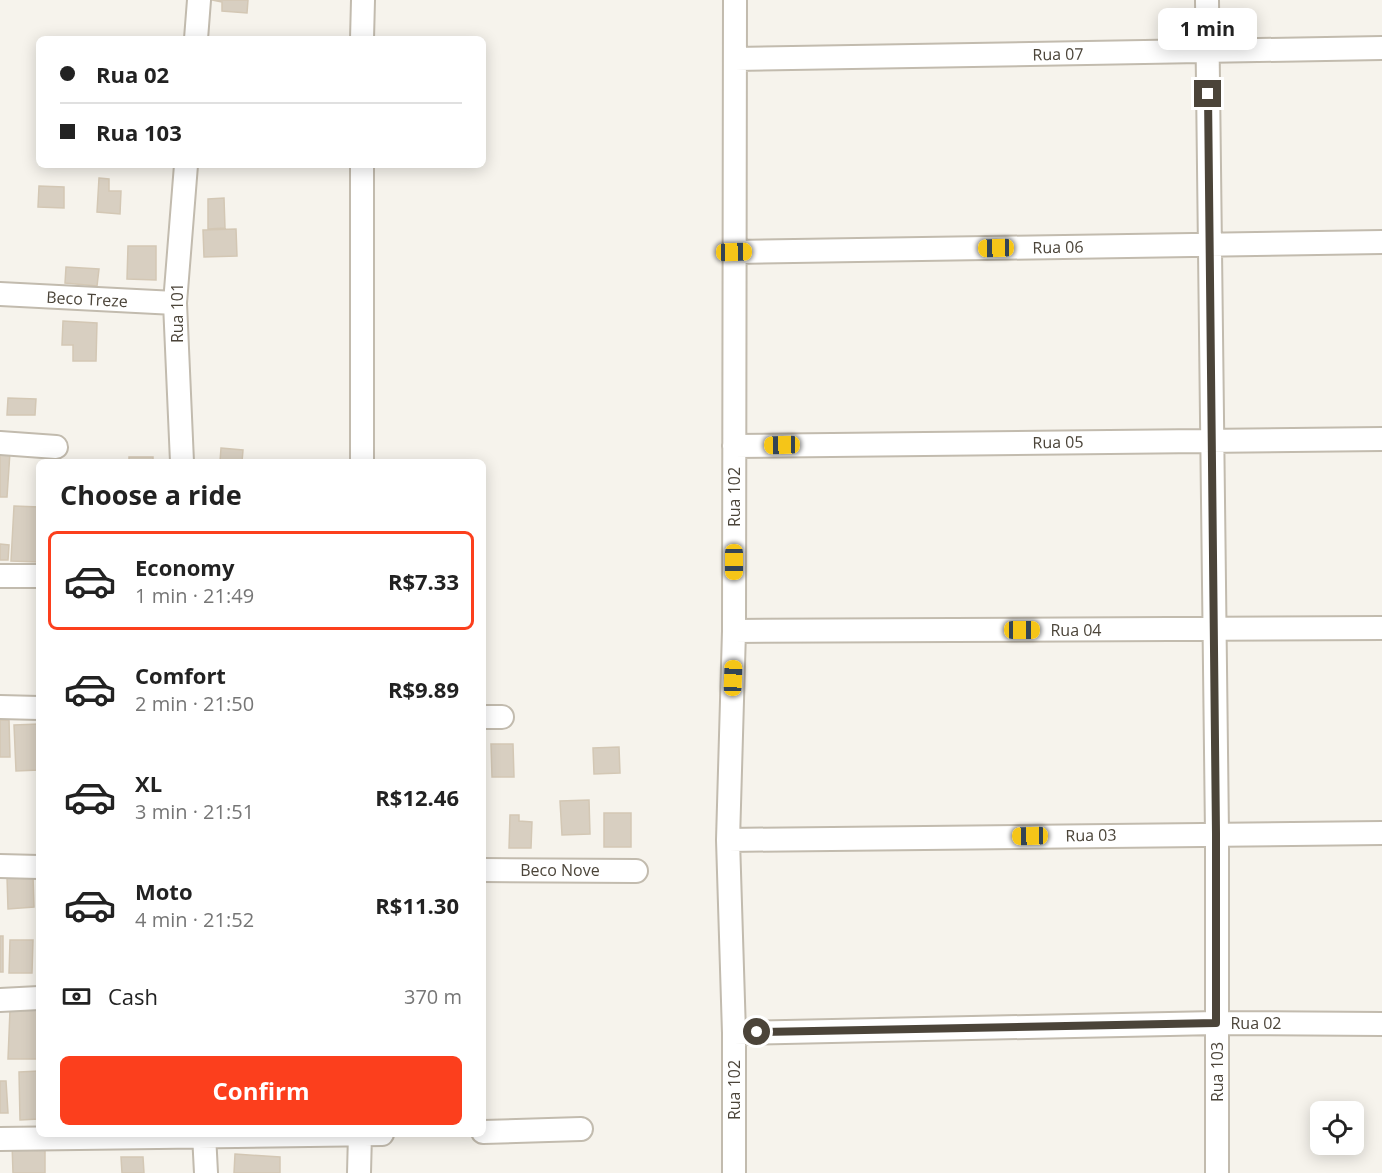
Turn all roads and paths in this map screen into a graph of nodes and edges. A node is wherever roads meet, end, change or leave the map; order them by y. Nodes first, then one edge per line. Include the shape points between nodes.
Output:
1 (199, 0) edge
2 (363, 0) edge
3 (735, 0) edge
4 (1207, 0) edge
5 (196, 36) edge
6 (362, 36) edge
7 (1382, 48) edge
8 (1208, 51) junction
9 (735, 59) junction
10 (186, 168) edge
11 (362, 168) edge
12 (1382, 242) edge
13 (1210, 245) junction
14 (734, 252) junction
15 (0, 294) edge
16 (175, 303) junction
17 (1382, 439) edge
18 (1211, 441) junction
19 (0, 443) edge
20 (734, 446) junction
21 (56, 447) dead end
22 (182, 459) edge
23 (362, 459) edge
24 (0, 576) edge
25 (36, 576) edge
26 (1382, 628) edge
27 (1213, 629) junction
28 (734, 632) junction
29 (0, 707) edge
30 (36, 708) edge
31 (1382, 833) edge
32 (1216, 834) junction
33 (728, 840) junction
34 (0, 866) edge
35 (36, 867) edge
36 (486, 870) edge
37 (636, 871) dead end
38 (36, 998) edge
39 (0, 1000) edge
40 (1216, 1023) junction
41 (1382, 1024) edge
42 (734, 1033) junction
43 (581, 1129) dead end
44 (486, 1132) edge
45 (102, 1137) edge
46 (204, 1137) edge
47 (360, 1137) edge
48 (0, 1139) edge
49 (206, 1173) edge
50 (359, 1173) edge
51 (734, 1173) edge
52 (1217, 1173) edge

1 - 5 street
2 - 6 street
3 - 9 street, Rua 102
4 - 8 street, Rua 103
7 - 8 street, Rua 07
8 - 9 street, Rua 07
8 - 13 street, Rua 103
9 - 14 street, Rua 102
10 - 16 street, Rua 101
11 - 23 street
12 - 13 street, Rua 06
13 - 14 street, Rua 06
13 - 18 street, Rua 103
14 - 20 street, Rua 102
15 - 16 street, Beco Treze
16 - 22 street, Rua 101
17 - 18 street, Rua 05
18 - 20 street, Rua 05
18 - 27 street, Rua 103
19 - 21 street
20 - 28 street, Rua 102
24 - 25 street
26 - 27 street, Rua 04
27 - 28 street, Rua 04
27 - 32 street, Rua 103
28 - 33 street, Rua 102
29 - 30 street
31 - 32 street, Rua 03
32 - 33 street, Rua 03
32 - 40 street, Rua 103
33 - 42 street, Rua 102
34 - 35 street
36 - 37 street, Beco Nove
38 - 39 street
40 - 41 street, Rua 02
40 - 42 street, Rua 02
40 - 52 street, Rua 103
42 - 51 street, Rua 102
43 - 44 street
45 - 48 street
46 - 49 street
47 - 50 street

